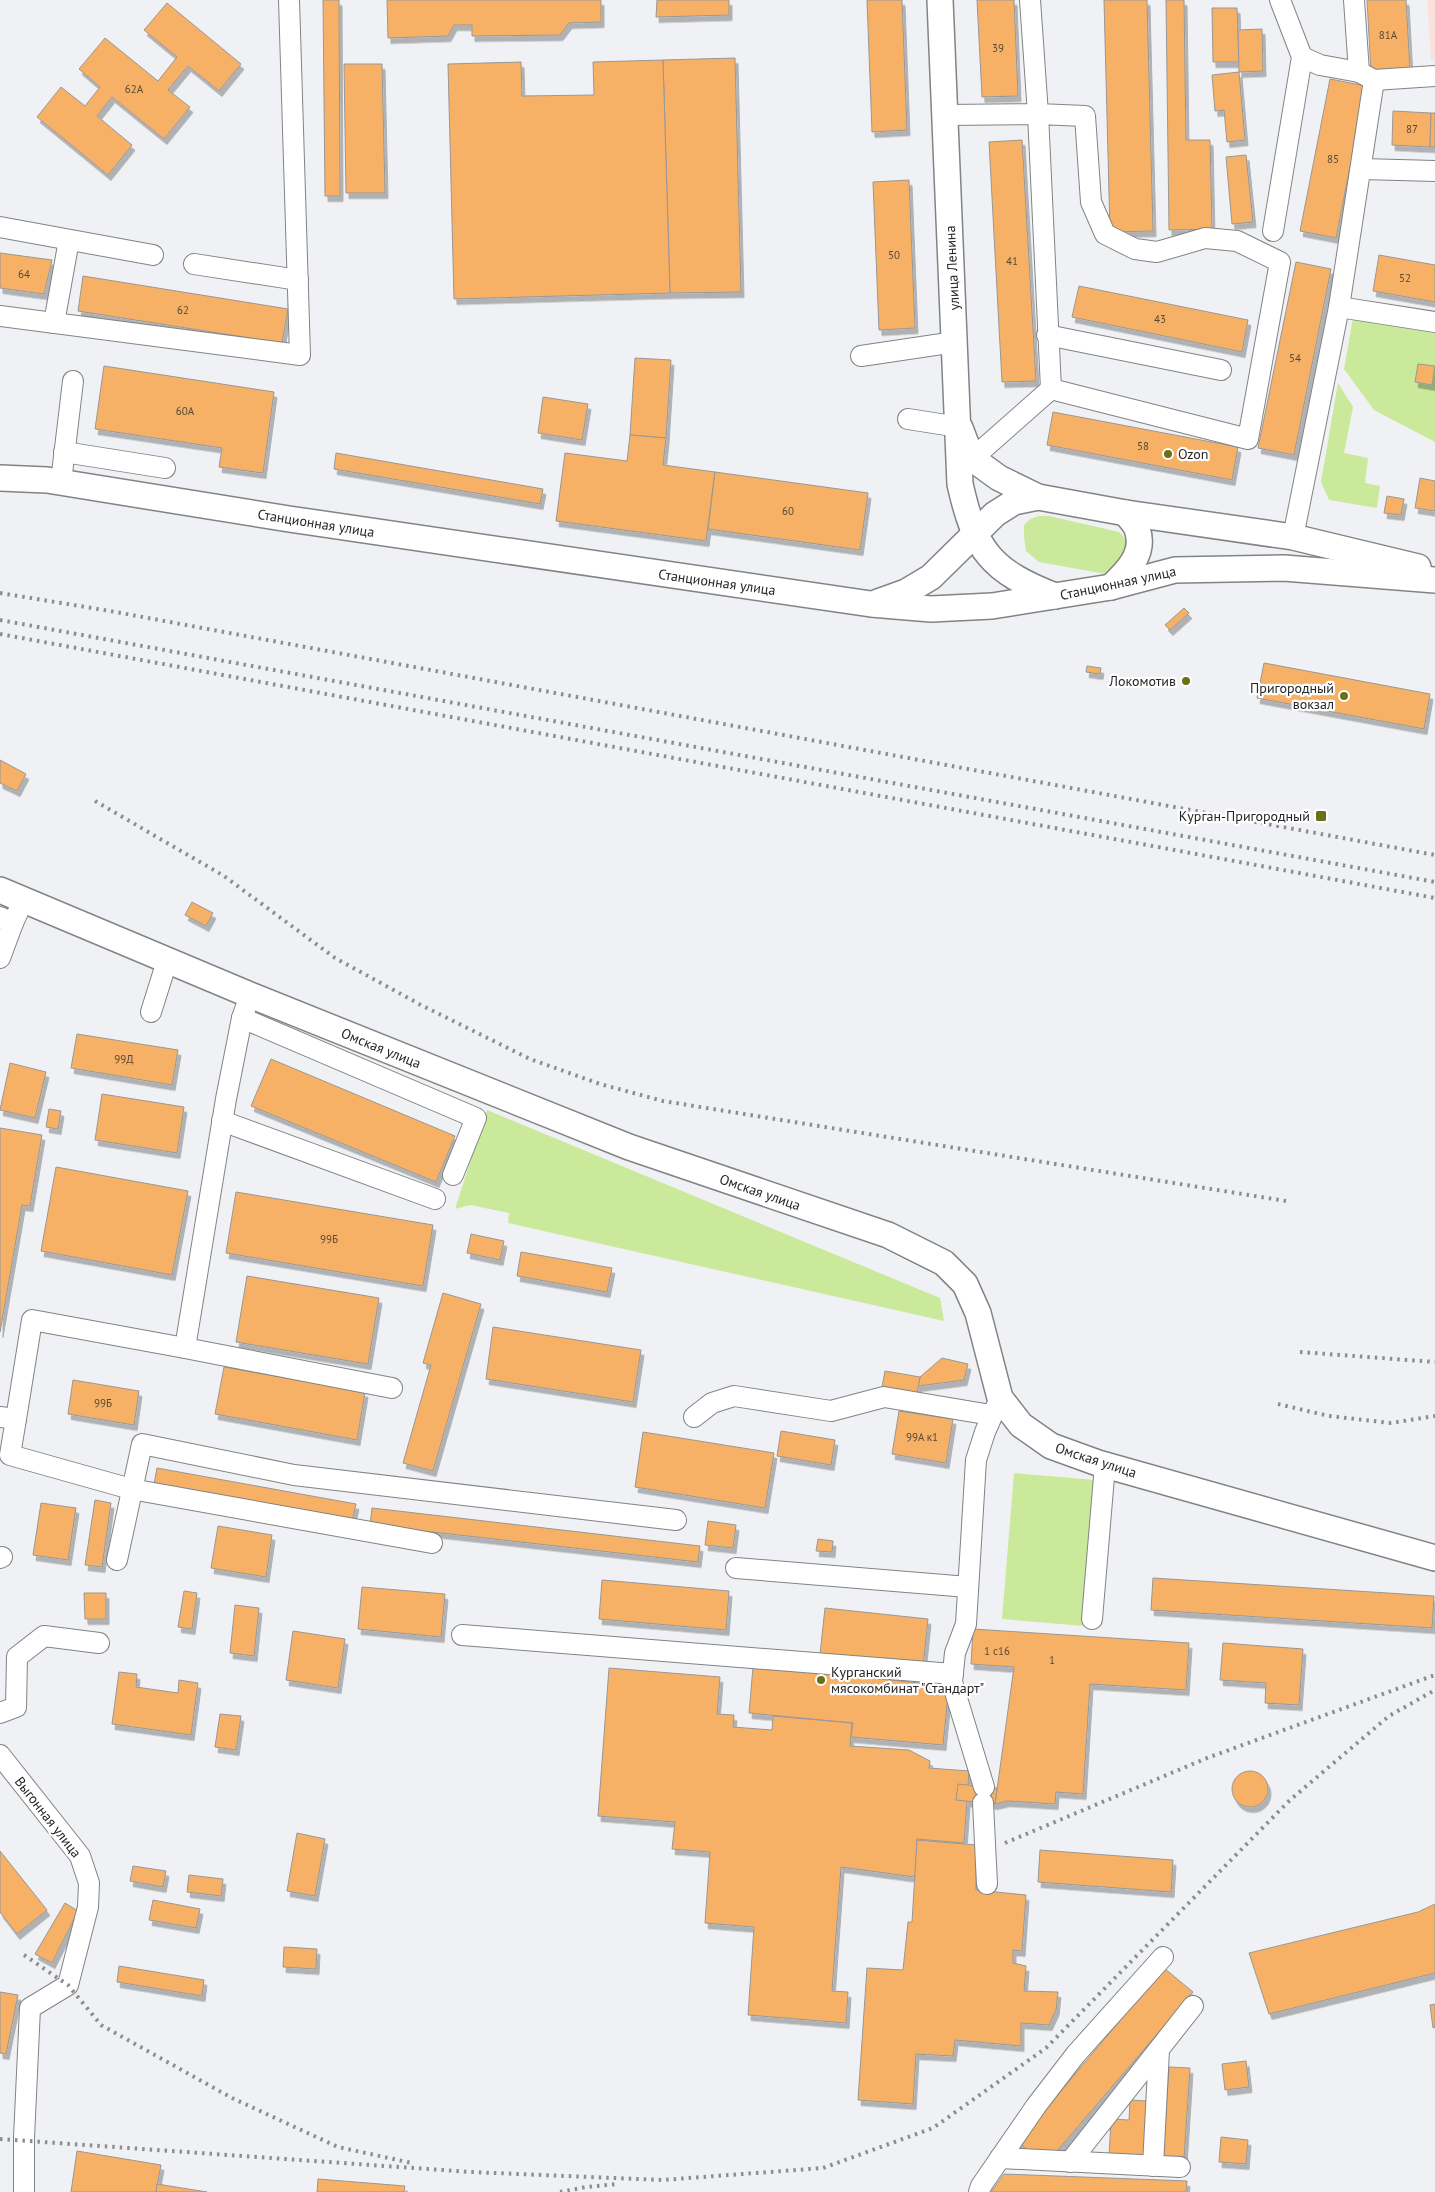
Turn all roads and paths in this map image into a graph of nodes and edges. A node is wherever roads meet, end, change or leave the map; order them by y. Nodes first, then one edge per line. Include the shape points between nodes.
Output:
1 (289, 0) edge
2 (940, 0) edge
3 (1030, 0) edge
4 (1280, 0) edge
5 (1354, 0) edge
6 (1302, 57) junction
7 (1367, 76) junction
8 (1435, 76) edge
9 (1038, 114) junction
10 (945, 115) junction
11 (1362, 169) junction
12 (1435, 171) edge
13 (0, 227) edge
14 (1273, 232) dead end
15 (69, 240) junction
16 (153, 255) dead end
17 (194, 264) dead end
18 (298, 280) junction
19 (1339, 307) junction
20 (0, 316) edge
21 (1435, 322) edge
22 (54, 323) junction
23 (1048, 335) junction
24 (955, 342) junction
25 (861, 356) dead end
26 (1221, 370) dead end
27 (73, 381) dead end
28 (1051, 390) junction
29 (908, 419) dead end
30 (959, 427) junction
31 (64, 452) junction
32 (974, 457) junction
33 (165, 468) dead end
34 (0, 478) edge
35 (61, 482) junction
36 (1038, 497) junction
37 (1126, 513) junction
38 (974, 534) junction
39 (1293, 537) junction
40 (1435, 571) edge
41 (1435, 580) edge
42 (1111, 586) junction
43 (1055, 596) junction
44 (871, 604) junction
45 (0, 890) edge
46 (12, 914) edge
47 (0, 958) edge
48 (168, 961) junction
49 (246, 1007) junction
50 (151, 1012) dead end
51 (485, 1090) junction
52 (476, 1118) junction
53 (222, 1121) junction
54 (453, 1175) dead end
55 (435, 1199) dead end
56 (185, 1348) junction
57 (392, 1388) dead end
58 (996, 1406) junction
59 (694, 1417) dead end
60 (8, 1418) edge
61 (1105, 1465) junction
62 (132, 1488) junction
63 (676, 1520) dead end
64 (432, 1543) dead end
65 (1435, 1558) edge
66 (117, 1560) dead end
67 (736, 1568) dead end
68 (968, 1586) junction
69 (1092, 1619) dead end
70 (462, 1635) dead end
71 (99, 1643) dead end
72 (953, 1674) junction
73 (0, 1713) edge
74 (0, 1755) edge
75 (987, 1884) dead end
76 (1163, 1957) dead end
77 (1193, 2006) dead end
78 (1159, 2050) junction
79 (1000, 2158) junction
80 (1070, 2162) junction
81 (1153, 2166) junction
82 (1180, 2167) dead end
83 (24, 2192) edge
84 (980, 2192) edge

1 - 18 street
2 - 10 main road, улица Ленина
3 - 9 street
4 - 6 street
5 - 7 street
6 - 7 street via 1320,65
6 - 14 street
7 - 8 street
7 - 11 street
9 - 10 street
9 - 23 street
9 - 28 street via 1086,116 1090,202 1105,234 1134,249 1157,252 1205,238 1237,241 1280,262 1248,439
10 - 24 main road, улица Ленина
11 - 12 street
11 - 19 street
13 - 15 street
15 - 16 street
15 - 22 street
17 - 18 street
18 - 22 street via 300,356
19 - 21 street
19 - 39 street
20 - 22 street
23 - 26 street
23 - 28 street
24 - 25 street
24 - 30 main road, улица Ленина
27 - 31 street
28 - 32 street
29 - 30 street
30 - 32 main road
30 - 38 main road, улица Ленина via 960,484
31 - 33 street
31 - 35 street
32 - 36 main road via 999,478
34 - 35 main road, Станционная улица
35 - 44 main road, Станционная улица via 289,520
36 - 37 main road
36 - 38 main road via 1014,502
37 - 39 main road
37 - 42 main road via 1137,528 1140,542 1136,559
38 - 43 main road, улица Ленина via 985,554 1004,571 1026,585
38 - 44 main road via 931,577 906,592
39 - 40 main road
41 - 42 main road, Станционная улица via 1284,568 1174,570
42 - 43 main road, Станционная улица
43 - 44 main road, Станционная улица via 992,606 931,609
45 - 46 main road, Омская улица
46 - 47 street
46 - 48 main road, Омская улица
48 - 49 main road, Омская улица
48 - 50 street
49 - 51 main road, Омская улица
49 - 52 street
49 - 53 street
51 - 52 street
51 - 58 main road, Омская улица via 629,1147 888,1235 944,1263 965,1284 978,1313
52 - 54 street
53 - 55 street
53 - 56 street
56 - 57 street
56 - 60 street via 32,1320
58 - 59 street via 884,1397 831,1411 734,1396 712,1403
58 - 61 main road, Омская улица via 1051,1446
58 - 68 street via 976,1460
60 - 62 street via 10,1455
61 - 65 main road, Омская улица
61 - 69 street
62 - 63 street via 142,1444 294,1476
62 - 64 street
62 - 66 street
67 - 68 street
68 - 72 street via 966,1624 955,1653
70 - 72 street
71 - 73 street via 44,1636 17,1657 16,1707
72 - 75 street via 952,1682 984,1795
74 - 83 street, Выгонная улица via 80,1856 89,1883 88,1907 68,1985 30,2008
76 - 79 street via 1076,2054
77 - 78 street
78 - 80 street
78 - 81 street
79 - 80 street
79 - 84 street
80 - 81 street
81 - 82 street

